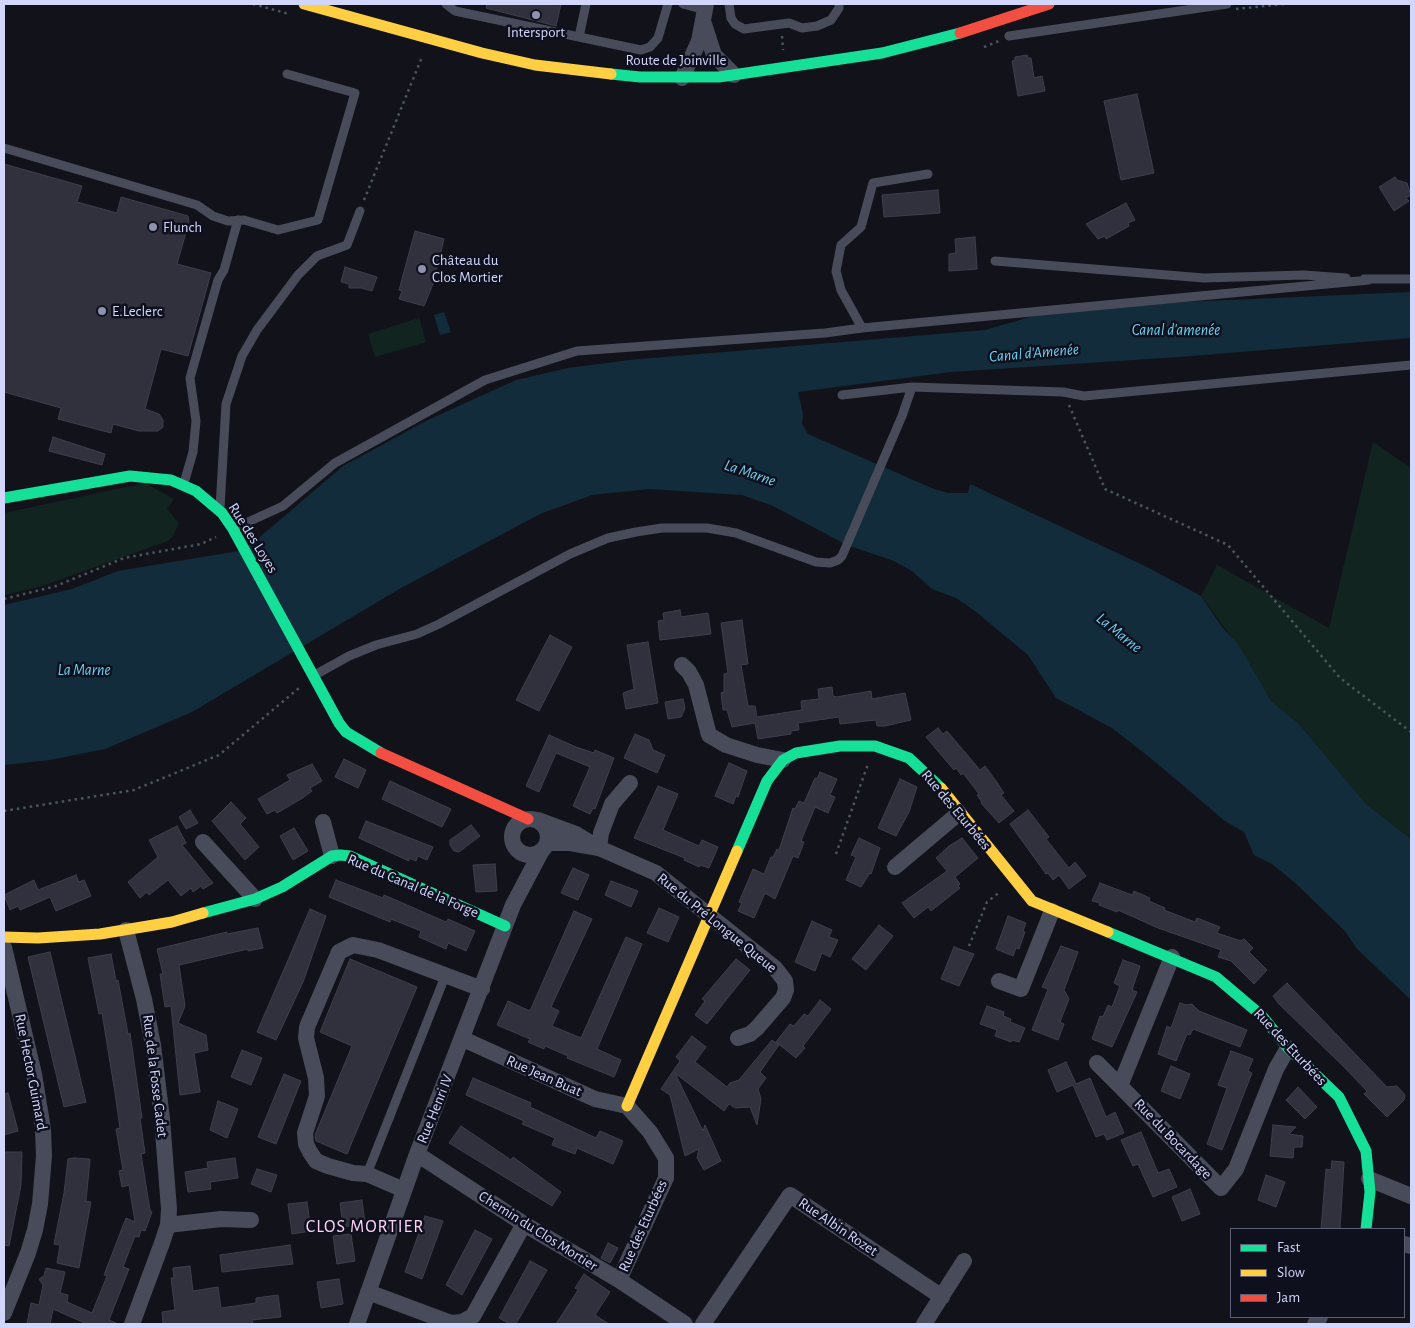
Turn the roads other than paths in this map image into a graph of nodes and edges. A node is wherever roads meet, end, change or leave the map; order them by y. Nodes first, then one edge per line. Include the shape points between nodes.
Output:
1 (304, 4) edge
2 (446, 4) edge
3 (586, 4) edge
4 (668, 4) edge
5 (683, 4) edge
6 (729, 4) edge
7 (839, 4) edge
8 (1049, 4) edge
9 (1229, 6) edge
10 (705, 13) edge
11 (1009, 36) dead end
12 (579, 37) junction
13 (287, 74) dead end
14 (734, 75) junction
15 (682, 78) junction
16 (4, 148) edge
17 (928, 174) dead end
18 (360, 211) road end
19 (238, 220) junction
20 (996, 261) dead end
21 (1411, 279) edge
22 (1369, 280) junction
23 (862, 328) junction
24 (1411, 365) edge
25 (912, 387) junction
26 (842, 395) dead end
27 (184, 484) junction
28 (4, 498) edge
29 (220, 510) junction
30 (233, 529) junction
31 (299, 649) joint
32 (682, 665) dead end
33 (313, 676) junction
34 (783, 760) junction
35 (630, 783) dead end
36 (486, 799) junction
37 (959, 813) junction
38 (532, 820) junction
39 (323, 822) dead end
40 (513, 834) junction
41 (204, 842) dead end
42 (544, 848) junction
43 (599, 848) junction
44 (519, 851) junction
45 (332, 856) junction
46 (896, 867) dead end
47 (517, 896) junction
48 (255, 899) junction
49 (1052, 912) junction
50 (709, 914) junction
51 (506, 926) junction
52 (126, 930) junction
53 (4, 937) edge
54 (4, 947) edge
55 (1172, 958) junction
56 (446, 974) junction
57 (999, 980) dead end
58 (482, 989) junction
59 (738, 1038) dead end
60 (463, 1040) junction
61 (1288, 1048) junction
62 (1097, 1063) dead end
63 (1120, 1086) junction
64 (627, 1106) junction
65 (417, 1154) junction
66 (367, 1174) junction
67 (1369, 1179) junction
68 (404, 1190) junction
69 (1411, 1196) edge
70 (251, 1220) dead end
71 (524, 1224) junction
72 (168, 1225) junction
73 (1366, 1228) edge
74 (964, 1261) dead end
75 (619, 1280) junction
76 (8, 1291) edge
77 (368, 1292) junction
78 (942, 1297) junction
79 (4, 1313) edge
80 (132, 1324) edge
81 (357, 1324) edge
82 (685, 1324) edge
83 (703, 1324) edge
84 (924, 1324) edge

1 - 15 street, Route de Joinville via 535,64 640,77
2 - 12 lane via 456,11
3 - 12 lane
4 - 12 lane via 658,38 650,47 641,50
5 - 10 lane
6 - 7 lane via 731,18 744,29 790,24 802,28 817,26 831,20
8 - 14 street, Route de Joinville via 942,39 882,53
9 - 11 lane
10 - 14 street via 714,55
10 - 15 street via 693,55
13 - 19 lane via 355,93 318,220 278,230
14 - 15 street, Route de Joinville
16 - 19 lane via 197,205 228,221
17 - 23 lane via 873,183 861,227 841,245 836,272 841,290
18 - 29 lane via 347,245 317,256 298,275 242,356 226,404
19 - 27 lane via 190,378 196,422 193,452
20 - 22 lane via 1204,278 1304,275
21 - 22 lane
22 - 23 lane
23 - 30 lane via 577,351 485,380 335,463 283,506
24 - 25 lane via 1084,396 1063,392
25 - 26 lane
25 - 33 lane via 842,556 830,563 816,562 736,534 708,528 662,528 608,538 570,554 439,624 349,656
27 - 28 street, Rue des Loyes via 130,476
27 - 29 street, Rue des Loyes
29 - 30 street, Rue des Loyes
30 - 31 street, Rue des Loyes
31 - 33 street, Rue du Pré Longue Queue
32 - 34 street via 696,685 709,734 757,756
33 - 36 street, Rue du Pré Longue Queue via 339,723 356,740
34 - 37 street, Rue des Eturbées via 796,753 823,748 875,746 920,766 935,780
34 - 50 street via 767,781
35 - 43 street via 612,804
36 - 38 street, Rue du Pré Longue Queue
36 - 40 street, Rue du Pré Longue Queue
37 - 46 street
37 - 49 street, Rue des Eturbées via 1032,901
38 - 40 street via 516,825
38 - 42 street via 547,830
38 - 43 street, Rue du Pré Longue Queue via 576,834
39 - 45 street
40 - 44 street
41 - 48 street
42 - 43 street, Rue du Pré Longue Queue via 570,843
42 - 44 street via 529,856
42 - 47 street, Rue Henri IV
43 - 50 street, Rue du Pré Longue Queue via 656,873
44 - 47 street, Rue Henri IV
45 - 48 street, Rue du Canal de la Forge via 282,887
45 - 51 street, Rue du Canal de la Forge via 350,856
47 - 51 street, Rue Henri IV
48 - 52 street, Rue du Canal de la Forge via 172,922
49 - 55 street, Rue des Eturbées
49 - 57 street via 1022,989
50 - 59 street, Rue du Pré Longue Queue via 775,968 785,982 783,998 757,1028
50 - 64 street
51 - 58 street, Rue Henri IV
52 - 53 street, Rue du Canal de la Forge via 70,937
52 - 72 street, Rue de la Fosse Cadet via 144,999 159,1084
54 - 76 street, Rue Hector Guimard via 34,1074 44,1156 35,1230
55 - 61 street, Rue des Eturbées via 1216,977 1230,987 1262,1016
55 - 63 street
56 - 58 street
56 - 66 lane
56 - 66 street via 378,950 353,945 339,952 307,1027 306,1038 317,1096 305,1133 306,1144 316,1161
58 - 60 street, Rue Henri IV
60 - 64 street, Rue Jean Buat via 595,1098
60 - 65 street, Rue Henri IV
61 - 63 street, Rue du Bocardage via 1276,1069 1236,1169 1221,1188
61 - 67 street, Rue des Eturbées via 1339,1098 1366,1150
62 - 63 street, Rue du Bocardage
64 - 75 street, Rue des Eturbées via 650,1132 666,1158 666,1178
65 - 68 street, Rue Henri IV
65 - 71 street, Chemin du Clos Mortier
66 - 68 street
67 - 69 street
67 - 73 street, Rue des Eturbées
68 - 77 street, Rue Henri IV
70 - 72 street via 222,1219
71 - 75 street, Chemin du Clos Mortier
71 - 77 street via 472,1316 462,1322 450,1323
72 - 80 street, Rue de la Fosse Cadet
74 - 78 street
75 - 82 street, Chemin du Clos Mortier
76 - 79 street, Rue Hector Guimard
77 - 81 street, Rue Henri IV
78 - 83 street, Rue Albin Rozet via 790,1194
78 - 84 street

